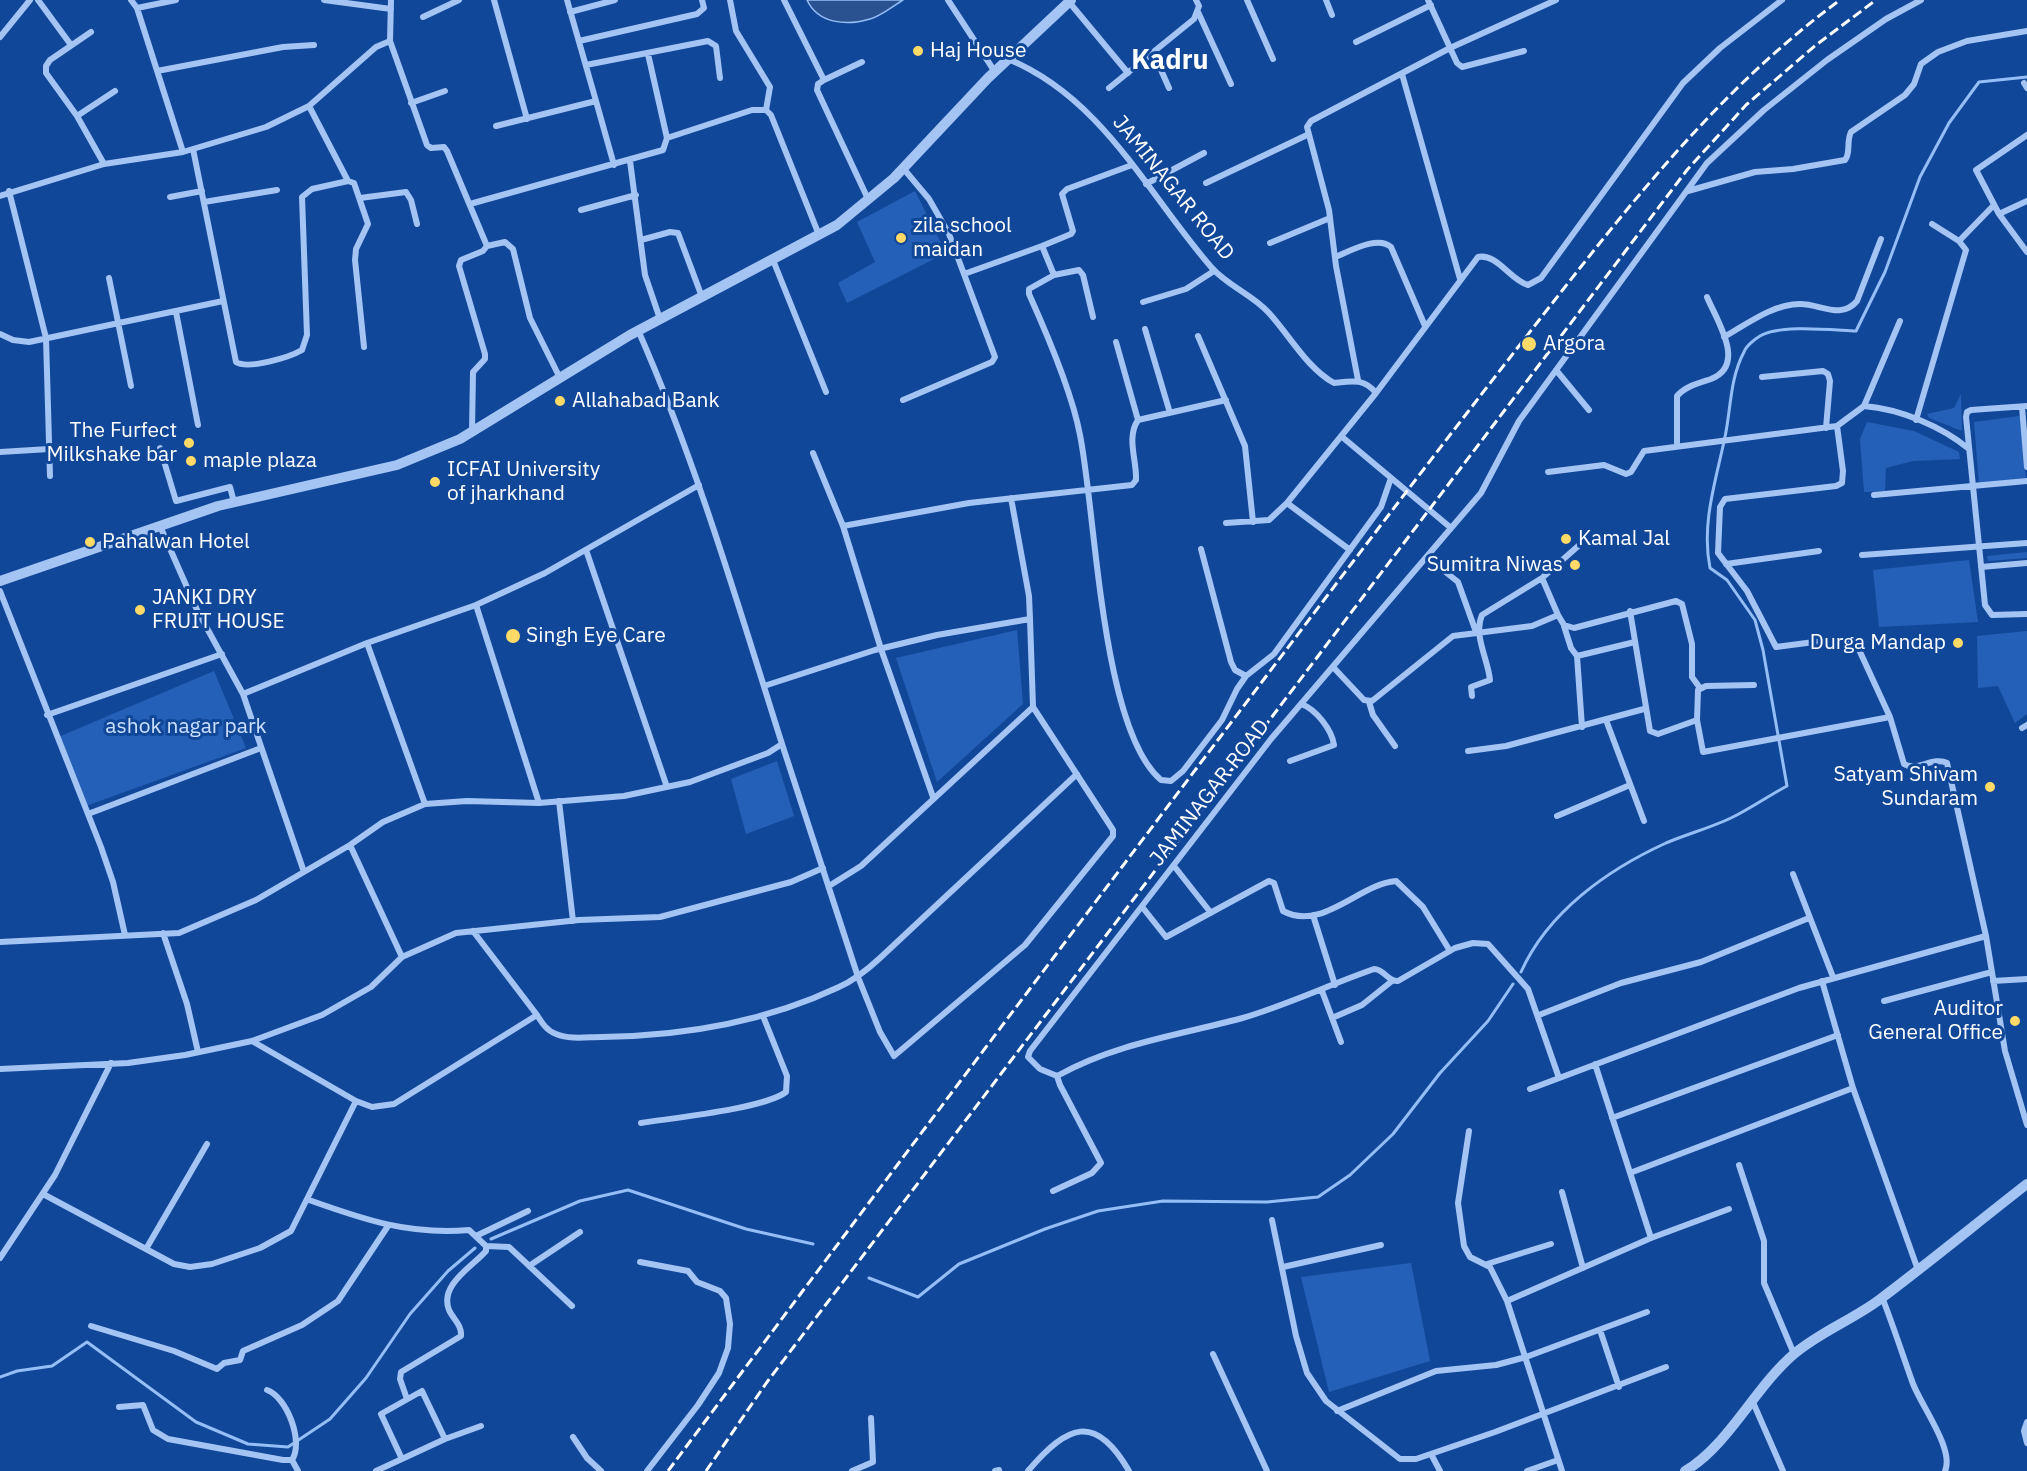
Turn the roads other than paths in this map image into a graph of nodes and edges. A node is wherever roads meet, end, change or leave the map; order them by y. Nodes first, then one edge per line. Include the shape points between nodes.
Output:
1 (30, 0) edge
2 (38, 0) edge
3 (130, 0) edge
4 (176, 0) edge
5 (324, 0) edge
6 (391, 0) edge
7 (459, 0) edge
8 (494, 0) edge
9 (567, 0) edge
10 (615, 0) edge
11 (702, 0) edge
12 (784, 0) edge
13 (948, 0) edge
14 (1196, 0) edge
15 (1247, 0) edge
16 (1326, 0) edge
17 (1556, 0) edge
18 (1782, 0) edge
19 (1921, 0) edge
20 (731, 1) edge
21 (1070, 1) edge
22 (1430, 3) edge
23 (137, 8) junction
24 (391, 9) junction
25 (570, 12) junction
26 (1198, 12) junction
27 (1332, 15) dead end
28 (423, 17) dead end
29 (2027, 31) edge
30 (91, 32) dead end
31 (0, 37) edge
32 (390, 41) junction
33 (579, 41) junction
34 (1356, 42) dead end
35 (71, 45) junction
36 (314, 45) dead end
37 (1450, 48) junction
38 (1524, 51) dead end
39 (1153, 52) junction
40 (648, 54) junction
41 (1008, 59) junction
42 (1273, 59) dead end
43 (862, 62) dead end
44 (586, 65) junction
45 (157, 71) junction
46 (995, 72) junction
47 (1128, 73) junction
48 (1402, 74) junction
49 (720, 78) dead end
50 (824, 80) junction
51 (1231, 84) dead end
52 (1109, 88) dead end
53 (1169, 88) dead end
54 (115, 91) dead end
55 (445, 91) dead end
56 (596, 101) junction
57 (411, 103) junction
58 (309, 106) junction
59 (766, 110) junction
60 (77, 116) junction
61 (527, 119) junction
62 (496, 126) dead end
63 (1307, 135) junction
64 (2027, 135) edge
65 (667, 138) junction
66 (193, 149) junction
67 (183, 152) junction
68 (1204, 153) dead end
69 (630, 161) junction
70 (104, 164) junction
71 (614, 165) junction
72 (1132, 165) junction
73 (903, 168) junction
74 (348, 181) junction
75 (1206, 183) dead end
76 (1146, 184) junction
77 (277, 190) dead end
78 (201, 191) junction
79 (1688, 191) junction
80 (9, 192) junction
81 (636, 195) junction
82 (0, 196) edge
83 (170, 197) dead end
84 (360, 198) junction
85 (868, 199) junction
86 (2027, 201) edge
87 (204, 202) junction
88 (470, 204) junction
89 (1994, 205) junction
90 (581, 210) dead end
91 (1999, 214) junction
92 (1330, 218) junction
93 (417, 224) dead end
94 (1932, 224) dead end
95 (819, 235) junction
96 (1881, 239) dead end
97 (641, 240) junction
98 (1959, 240) junction
99 (1270, 243) dead end
100 (487, 246) junction
101 (1042, 246) junction
102 (2027, 252) edge
103 (1335, 257) junction
104 (773, 260) junction
105 (1214, 271) junction
106 (964, 274) junction
107 (1054, 275) junction
108 (109, 278) dead end
109 (1460, 279) junction
110 (1707, 297) dead end
111 (703, 298) junction
112 (223, 301) junction
113 (1143, 302) dead end
114 (176, 312) junction
115 (1093, 317) dead end
116 (660, 320) junction
117 (1900, 321) dead end
118 (118, 325) junction
119 (1425, 326) junction
120 (1145, 329) dead end
121 (638, 330) junction
122 (0, 334) edge
123 (1198, 336) dead end
124 (1724, 337) junction
125 (46, 338) junction
126 (1116, 342) dead end
127 (364, 347) dead end
128 (1556, 370) junction
129 (1762, 377) dead end
130 (560, 378) junction
131 (1358, 380) junction
132 (131, 386) dead end
133 (826, 392) dead end
134 (1376, 393) junction
135 (903, 400) dead end
136 (1226, 400) junction
137 (1864, 406) junction
138 (2025, 406) edge
139 (1589, 410) dead end
140 (1170, 413) junction
141 (1138, 420) junction
142 (1916, 420) junction
143 (2025, 421) edge
144 (198, 425) dead end
145 (1837, 426) junction
146 (1826, 428) junction
147 (472, 432) junction
148 (1342, 434) junction
149 (1677, 446) junction
150 (160, 448) dead end
151 (1969, 448) junction
152 (49, 449) junction
153 (0, 452) edge
154 (813, 453) dead end
155 (2027, 467) edge
156 (1548, 472) dead end
157 (50, 476) dead end
158 (1390, 478) junction
159 (2027, 481) edge
160 (699, 485) junction
161 (1974, 485) junction
162 (1087, 489) junction
163 (1874, 495) dead end
164 (1011, 498) junction
165 (234, 502) junction
166 (1287, 503) junction
167 (1253, 522) junction
168 (1226, 523) dead end
169 (159, 525) junction
170 (843, 526) junction
171 (1451, 528) junction
172 (1585, 540) dead end
173 (2027, 543) edge
174 (1979, 548) junction
175 (1201, 549) dead end
176 (586, 550) junction
177 (1350, 550) junction
178 (1819, 551) dead end
179 (1862, 555) dead end
180 (1427, 557) junction
181 (2027, 563) edge
182 (1726, 564) junction
183 (1981, 567) junction
184 (1542, 578) junction
185 (0, 581) edge
186 (0, 591) edge
187 (476, 605) junction
188 (1630, 611) junction
189 (2027, 614) edge
190 (1558, 615) junction
191 (1030, 619) junction
192 (1564, 625) junction
193 (1478, 632) junction
194 (1635, 642) junction
195 (367, 643) junction
196 (881, 649) junction
197 (222, 654) junction
198 (1577, 656) junction
199 (1334, 668) junction
200 (1246, 676) junction
201 (764, 686) junction
202 (1754, 686) dead end
203 (1700, 688) junction
204 (243, 694) junction
205 (1472, 696) dead end
206 (1370, 702) junction
207 (1301, 704) junction
208 (1033, 707) junction
209 (1644, 709) junction
210 (47, 715) junction
211 (1890, 717) junction
212 (1606, 720) junction
213 (1697, 720) junction
214 (1582, 727) junction
215 (782, 744) junction
216 (1395, 746) dead end
217 (261, 748) junction
218 (1468, 751) dead end
219 (1290, 761) dead end
220 (1077, 774) junction
221 (1630, 785) junction
222 (667, 787) junction
223 (933, 797) junction
224 (559, 801) junction
225 (539, 803) junction
226 (424, 804) junction
227 (88, 814) junction
228 (1557, 816) dead end
229 (1644, 821) dead end
230 (350, 845) junction
231 (1174, 866) junction
232 (823, 868) junction
233 (304, 872) junction
234 (1793, 874) dead end
235 (829, 886) junction
236 (1143, 908) junction
237 (1211, 913) junction
238 (1313, 915) junction
239 (1809, 918) junction
240 (573, 921) junction
241 (473, 931) junction
242 (163, 933) junction
243 (125, 935) junction
244 (1986, 936) junction
245 (0, 942) edge
246 (1450, 951) junction
247 (402, 957) junction
248 (1992, 972) junction
249 (1833, 976) junction
250 (858, 977) junction
251 (2027, 979) edge
252 (1392, 981) junction
253 (1822, 981) junction
254 (1993, 981) junction
255 (1335, 986) junction
256 (1323, 991) junction
257 (1884, 1001) dead end
258 (537, 1015) junction
259 (1539, 1015) junction
260 (763, 1016) junction
261 (1332, 1017) junction
262 (1838, 1035) junction
263 (252, 1041) junction
264 (1341, 1042) dead end
265 (198, 1052) junction
266 (111, 1063) junction
267 (1595, 1064) junction
268 (0, 1069) edge
269 (1057, 1076) junction
270 (1559, 1078) junction
271 (1853, 1088) junction
272 (1530, 1089) dead end
273 (356, 1101) junction
274 (1612, 1118) junction
275 (641, 1123) dead end
276 (2027, 1125) edge
277 (1469, 1131) dead end
278 (207, 1144) dead end
279 (1739, 1165) dead end
280 (1630, 1173) junction
281 (2027, 1184) edge
282 (1053, 1191) dead end
283 (1562, 1192) dead end
284 (43, 1194) junction
285 (309, 1200) junction
286 (1729, 1209) dead end
287 (528, 1211) dead end
288 (1272, 1220) dead end
289 (388, 1226) junction
290 (580, 1232) dead end
291 (478, 1235) junction
292 (1651, 1238) junction
293 (1551, 1244) dead end
294 (1382, 1245) dead end
295 (486, 1246) junction
296 (146, 1249) junction
297 (0, 1258) edge
298 (640, 1262) dead end
299 (1487, 1264) junction
300 (529, 1266) junction
301 (1283, 1267) junction
302 (1583, 1268) junction
303 (1918, 1270) junction
304 (1882, 1298) junction
305 (1507, 1301) junction
306 (572, 1306) dead end
307 (1647, 1311) dead end
308 (91, 1326) dead end
309 (1600, 1330) junction
310 (1213, 1354) dead end
311 (1794, 1354) junction
312 (1526, 1357) junction
313 (1666, 1367) dead end
314 (1619, 1387) junction
315 (267, 1389) dead end
316 (407, 1399) junction
317 (1752, 1399) junction
318 (118, 1407) dead end
319 (1337, 1411) junction
320 (1545, 1415) junction
321 (871, 1418) dead end
322 (2027, 1422) edge
323 (481, 1426) dead end
324 (573, 1437) dead end
325 (445, 1439) junction
326 (2027, 1443) edge
327 (1431, 1454) junction
328 (402, 1459) junction
329 (292, 1460) junction
330 (1558, 1460) junction
331 (298, 1471) edge
332 (376, 1471) edge
333 (601, 1471) edge
334 (647, 1471) edge
335 (852, 1471) edge
336 (1028, 1471) edge
337 (1129, 1471) edge
338 (1268, 1471) edge
339 (1440, 1471) edge
340 (1527, 1471) edge
341 (1562, 1471) edge
342 (1685, 1471) edge
343 (1783, 1471) edge
344 (1945, 1471) edge

1 - 31 street
2 - 35 street
3 - 23 street
4 - 23 street
5 - 24 street
6 - 24 street
7 - 28 street
8 - 61 street
9 - 25 street
10 - 25 street
11 - 33 street via 704,8 697,14
12 - 50 street
13 - 46 street
14 - 26 street
15 - 42 street
16 - 27 street
17 - 37 street
18 - 109 street via 1683,82 1541,278 1528,285 1520,283 1485,255 1472,263
19 - 79 street, JAMINAGAR ROAD via 1827,60 1764,110 1707,163
20 - 59 street via 736,31 770,87
21 - 41 street
21 - 47 street
22 - 34 street
22 - 37 street
23 - 45 street
24 - 32 street
25 - 33 street
26 - 39 street
26 - 51 street
29 - 79 street via 1951,45 1921,64 1905,95 1851,132 1845,160 1755,172
30 - 35 street
32 - 57 street
32 - 58 street via 383,42
33 - 44 street
35 - 60 street via 50,60 46,73
36 - 45 street via 283,47
37 - 38 street via 1462,67
37 - 48 street
39 - 47 street
39 - 53 street
40 - 44 street
40 - 49 street via 708,41 717,50
40 - 65 street
41 - 46 street
41 - 72 street, JAMINAGAR ROAD via 1079,103
43 - 50 street
44 - 56 street
45 - 67 street
46 - 73 street
47 - 52 street
48 - 63 street via 1311,121
48 - 109 street
50 - 85 street via 818,84 819,95
54 - 60 street
55 - 57 street
56 - 61 street
56 - 71 street
57 - 88 street via 428,145 447,151
58 - 66 street via 266,127
58 - 74 street
59 - 65 street via 752,110
59 - 95 street
60 - 70 street
61 - 62 street
63 - 75 street
63 - 92 street
64 - 89 street via 1976,170
65 - 69 street via 663,150
66 - 67 street
66 - 78 street
67 - 70 street
68 - 76 street
69 - 71 street
69 - 81 street
70 - 80 street
71 - 88 street
72 - 76 street, JAMINAGAR ROAD
72 - 101 street via 1067,189 1062,201 1073,231
73 - 85 street
73 - 106 street via 940,216
74 - 84 street via 354,183
74 - 112 street via 312,189 302,197 307,335 302,350 241,365 233,356
76 - 105 street, JAMINAGAR ROAD
77 - 87 street
78 - 83 street
78 - 87 street
79 - 128 street, JAMINAGAR ROAD
80 - 82 street
80 - 125 street
81 - 90 street
81 - 97 street
84 - 93 street via 406,192
84 - 127 street via 368,224 355,260
85 - 95 street
86 - 91 street
87 - 112 street
88 - 100 street
89 - 91 street
89 - 98 street
91 - 102 street
92 - 99 street
92 - 103 street
94 - 98 street
95 - 104 street
96 - 124 street via 1852,308 1840,312 1790,304
97 - 111 street via 678,233
97 - 116 street via 645,275
98 - 142 street via 1966,250 1964,259
100 - 130 street via 505,242 513,249 530,318
100 - 147 street via 461,260 459,267 485,354 473,372
101 - 106 street
101 - 107 street
103 - 119 street via 1379,242 1387,243
103 - 131 street
104 - 111 street
104 - 133 street
105 - 113 street via 1186,289
105 - 131 street, JAMINAGAR ROAD via 1264,308 1326,378 1334,382
106 - 135 street via 995,357 992,362
107 - 115 street via 1079,270
107 - 162 street via 1029,289 1029,294 1075,417
108 - 118 street
109 - 119 street
110 - 124 street
111 - 116 street
112 - 114 street
114 - 118 street
114 - 144 street
116 - 121 street
117 - 137 street
118 - 125 street
118 - 132 street
119 - 134 street
120 - 140 street
121 - 130 street
121 - 160 street
122 - 125 street via 21,342
123 - 136 street
124 - 149 street via 1729,353 1725,371 1677,396
125 - 152 street
126 - 141 street
128 - 139 street
128 - 171 street, JAMINAGAR ROAD via 1519,421 1485,486
129 - 146 street via 1823,371 1828,374
130 - 147 street
131 - 134 street
134 - 148 street
136 - 140 street
136 - 167 street via 1245,446
137 - 142 street
137 - 145 street
138 - 143 street
138 - 151 street via 1967,412
140 - 141 street
141 - 162 street via 1132,436 1136,480 1125,486
142 - 151 street via 1953,435
143 - 155 street
145 - 146 street
145 - 182 street via 1843,471 1840,484 1723,501 1717,548
146 - 149 street
147 - 165 street via 397,465
148 - 158 street
148 - 166 street
149 - 156 street via 1644,452 1626,474 1604,465
150 - 165 street via 176,501 230,487
151 - 161 street
152 - 153 street
152 - 157 street
154 - 170 street
158 - 171 street
158 - 177 street via 1388,495
159 - 161 street
160 - 176 street
160 - 201 street
161 - 163 street
161 - 174 street
162 - 164 street
162 - 200 street via 1114,673 1139,752 1155,774 1168,781 1183,771 1222,720
164 - 170 street
164 - 191 street
165 - 169 street
166 - 167 street via 1269,520
166 - 177 street
167 - 168 street
169 - 185 street
169 - 197 street via 197,610
170 - 196 street
171 - 180 street, JAMINAGAR ROAD
172 - 184 street
173 - 174 street
174 - 179 street
174 - 183 street
175 - 200 street via 1231,662 1235,670
176 - 187 street
176 - 222 street
177 - 200 street via 1274,654
178 - 182 street
180 - 193 street via 1458,582
180 - 199 street, JAMINAGAR ROAD
181 - 183 street
182 - 211 street via 1752,601 1776,647 1837,639 1855,641
183 - 189 street via 1989,612 2002,616
184 - 190 street
184 - 193 street via 1486,610
186 - 210 street
187 - 195 street
187 - 225 street
188 - 192 street via 1574,628
188 - 194 street
188 - 203 street via 1673,601 1682,604 1692,644 1692,677
190 - 192 street
190 - 193 street via 1532,626
191 - 196 street
191 - 208 street
192 - 198 street
193 - 205 street via 1490,680 1471,687
193 - 206 street via 1449,638
194 - 198 street
194 - 209 street
195 - 204 street
195 - 226 street
196 - 201 street
196 - 223 street
197 - 204 street
197 - 210 street
198 - 214 street
199 - 206 street
199 - 207 street, JAMINAGAR ROAD
201 - 215 street
202 - 203 street
203 - 213 street
204 - 217 street
206 - 216 street via 1372,715
207 - 219 street via 1320,718 1334,745
207 - 231 street, JAMINAGAR ROAD
208 - 220 street
208 - 223 street
209 - 212 street
209 - 213 street via 1653,734
210 - 227 street
211 - 213 street via 1703,752
211 - 244 street via 1906,766 1941,760 1947,763
212 - 214 street
212 - 221 street
214 - 218 street
215 - 222 street via 768,753
215 - 232 street
217 - 227 street
217 - 233 street
220 - 250 street
220 - 250 street via 1113,830 1113,836 1025,945 894,1056
221 - 228 street
221 - 229 street
222 - 224 street via 624,796
223 - 235 street via 861,866
224 - 225 street
224 - 240 street
225 - 226 street
226 - 230 street via 383,822
227 - 243 street via 113,882
230 - 233 street
230 - 247 street
231 - 236 street, JAMINAGAR ROAD
231 - 237 street
232 - 235 street
232 - 240 street via 791,882 660,917
233 - 242 street via 221,917 179,933
234 - 239 street
235 - 250 street
236 - 237 street via 1166,937
236 - 269 street, JAMINAGAR ROAD via 1028,1053 1032,1063
237 - 238 street via 1269,881 1274,884 1283,910 1295,916
238 - 246 street via 1396,880 1423,908
238 - 255 street
239 - 249 street
239 - 259 street via 1701,962 1621,983
240 - 241 street
241 - 247 street via 456,933
241 - 258 street
242 - 243 street
242 - 265 street
243 - 245 street
244 - 248 street
244 - 249 street
246 - 252 street via 1402,980
246 - 259 street via 1467,944 1488,944 1523,982
247 - 263 street via 371,987 322,1015
248 - 254 street
248 - 257 street
249 - 253 street
250 - 260 street
251 - 254 street
252 - 255 street via 1377,969
252 - 261 street via 1362,1005
253 - 262 street
253 - 267 street
254 - 276 street via 2005,1051
255 - 256 street
256 - 261 street
256 - 269 street via 1239,1018 1107,1052
258 - 260 street via 546,1029 565,1037 689,1031
258 - 273 street via 394,1104 372,1107
259 - 270 street
260 - 275 street via 787,1076 786,1092 729,1108
261 - 264 street
262 - 271 street
262 - 274 street
263 - 265 street
263 - 273 street
265 - 266 street
266 - 268 street
266 - 284 street via 85,1120
267 - 270 street
267 - 274 street
269 - 282 street via 1101,1163 1092,1173
270 - 272 street
271 - 280 street
271 - 303 street
273 - 285 street
274 - 280 street
277 - 299 street via 1459,1183 1459,1220 1468,1253
278 - 296 street
279 - 311 street via 1764,1241 1764,1283
280 - 292 street
281 - 303 street
283 - 302 street
284 - 296 street
284 - 297 street
285 - 289 street
285 - 296 street via 285,1236 212,1264 182,1266
286 - 292 street
287 - 291 street
288 - 301 street
289 - 291 street via 424,1231 470,1230
289 - 308 street via 338,1301 302,1325 243,1351 240,1360 224,1363 217,1369 174,1351
290 - 300 street
291 - 295 street
292 - 302 street
293 - 299 street
294 - 301 street
295 - 300 street via 509,1247
295 - 316 street via 486,1251 447,1296 448,1308 461,1336 401,1372
298 - 334 street via 688,1271 697,1282 720,1291 726,1298 730,1324 728,1348 719,1373
299 - 305 street
300 - 306 street
301 - 319 street via 1306,1373
302 - 305 street
303 - 304 street
304 - 311 street
304 - 344 street via 1912,1383 1940,1437 1948,1461
305 - 312 street
307 - 309 street
309 - 312 street
309 - 314 street
310 - 338 street
311 - 317 street
312 - 319 street via 1496,1365 1436,1371 1407,1386
312 - 320 street
313 - 314 street
314 - 320 street
315 - 329 street via 281,1399 293,1429
316 - 325 street via 422,1391
316 - 328 street via 381,1414
317 - 342 street via 1708,1454
317 - 343 street
318 - 329 street via 143,1405 153,1430 168,1439
319 - 327 street via 1393,1456 1405,1460
320 - 327 street
320 - 330 street
321 - 335 street via 873,1462
322 - 326 street
323 - 325 street
324 - 333 street
325 - 328 street
327 - 339 street
328 - 332 street
329 - 331 street
330 - 340 street
330 - 341 street
336 - 337 street via 1059,1440 1086,1431 1100,1435 1110,1444

